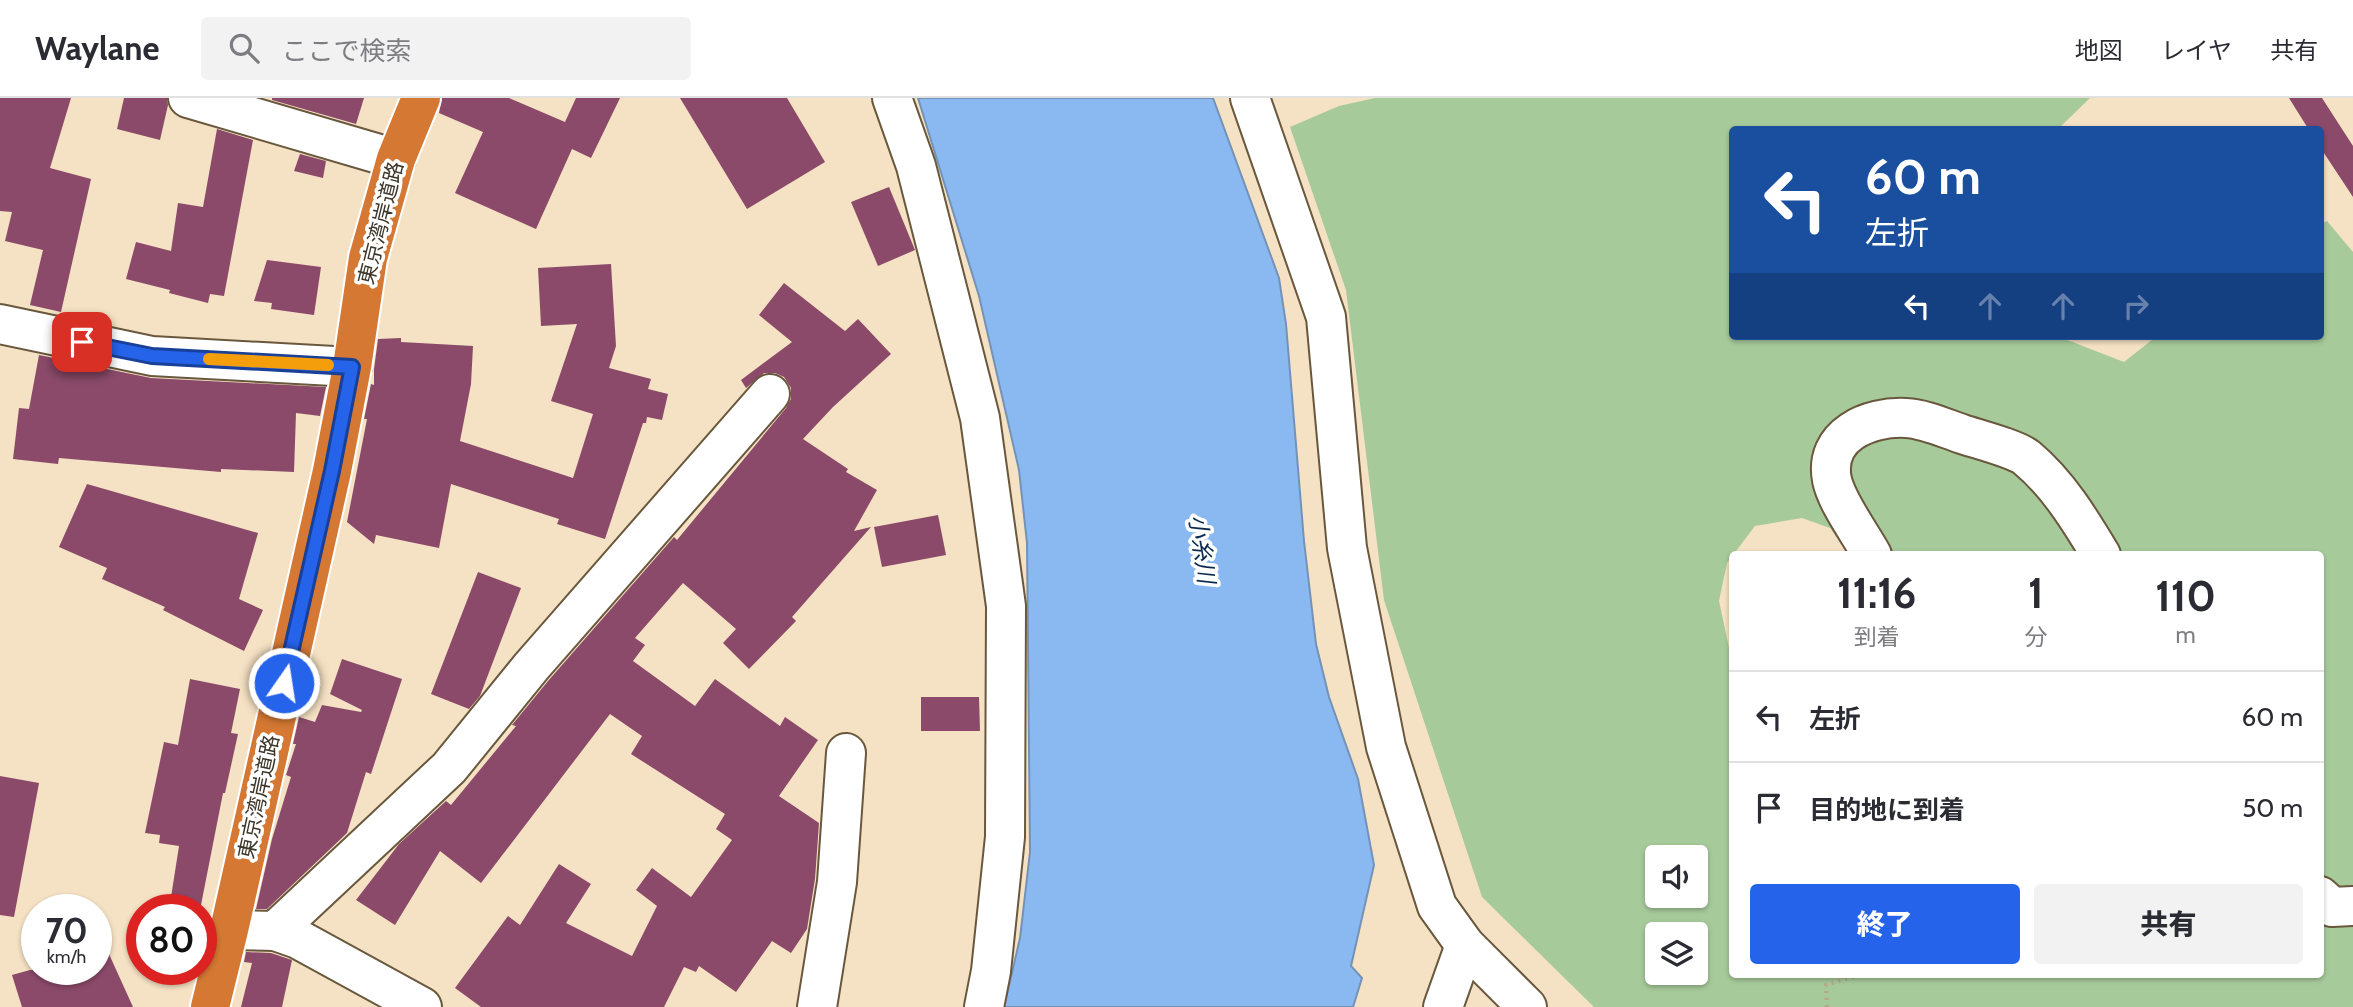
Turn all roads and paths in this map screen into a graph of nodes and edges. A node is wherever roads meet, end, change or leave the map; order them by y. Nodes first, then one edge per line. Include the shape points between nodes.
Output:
1 (188, 98) edge
2 (421, 98) edge
3 (892, 98) edge
4 (1250, 98) edge
5 (396, 159) junction
6 (0, 324) edge
7 (352, 367) junction
8 (770, 394) dead end
9 (1870, 551) edge
10 (2099, 551) edge
11 (846, 753) dead end
12 (2324, 900) edge
13 (2353, 906) edge
14 (229, 930) junction
15 (275, 931) junction
16 (1465, 945) junction
17 (1849, 978) edge
18 (210, 1007) edge
19 (422, 1007) edge
20 (817, 1007) edge
21 (984, 1007) edge
22 (1443, 1007) edge
23 (1527, 1007) edge
24 (1827, 1007) edge

1 - 5 street
2 - 5 highway, 東京湾岸道路
3 - 21 street via 916,166 980,418 1006,606 1005,837 992,971
4 - 16 street via 1326,317 1347,548 1386,747 1437,906
5 - 7 highway, 東京湾岸道路 via 368,258
6 - 7 street via 152,356
7 - 14 highway, 東京湾岸道路
8 - 15 street via 531,667 449,768
9 - 10 street via 1839,498 1832,479 1833,455 1841,440 1860,426 1886,418 1908,418 2025,456 2073,509
11 - 20 street via 837,882
12 - 13 street via 2332,907
14 - 15 street
14 - 18 highway, 東京湾岸道路
15 - 19 street
16 - 22 street
16 - 23 street
17 - 24 path via 1826,985

